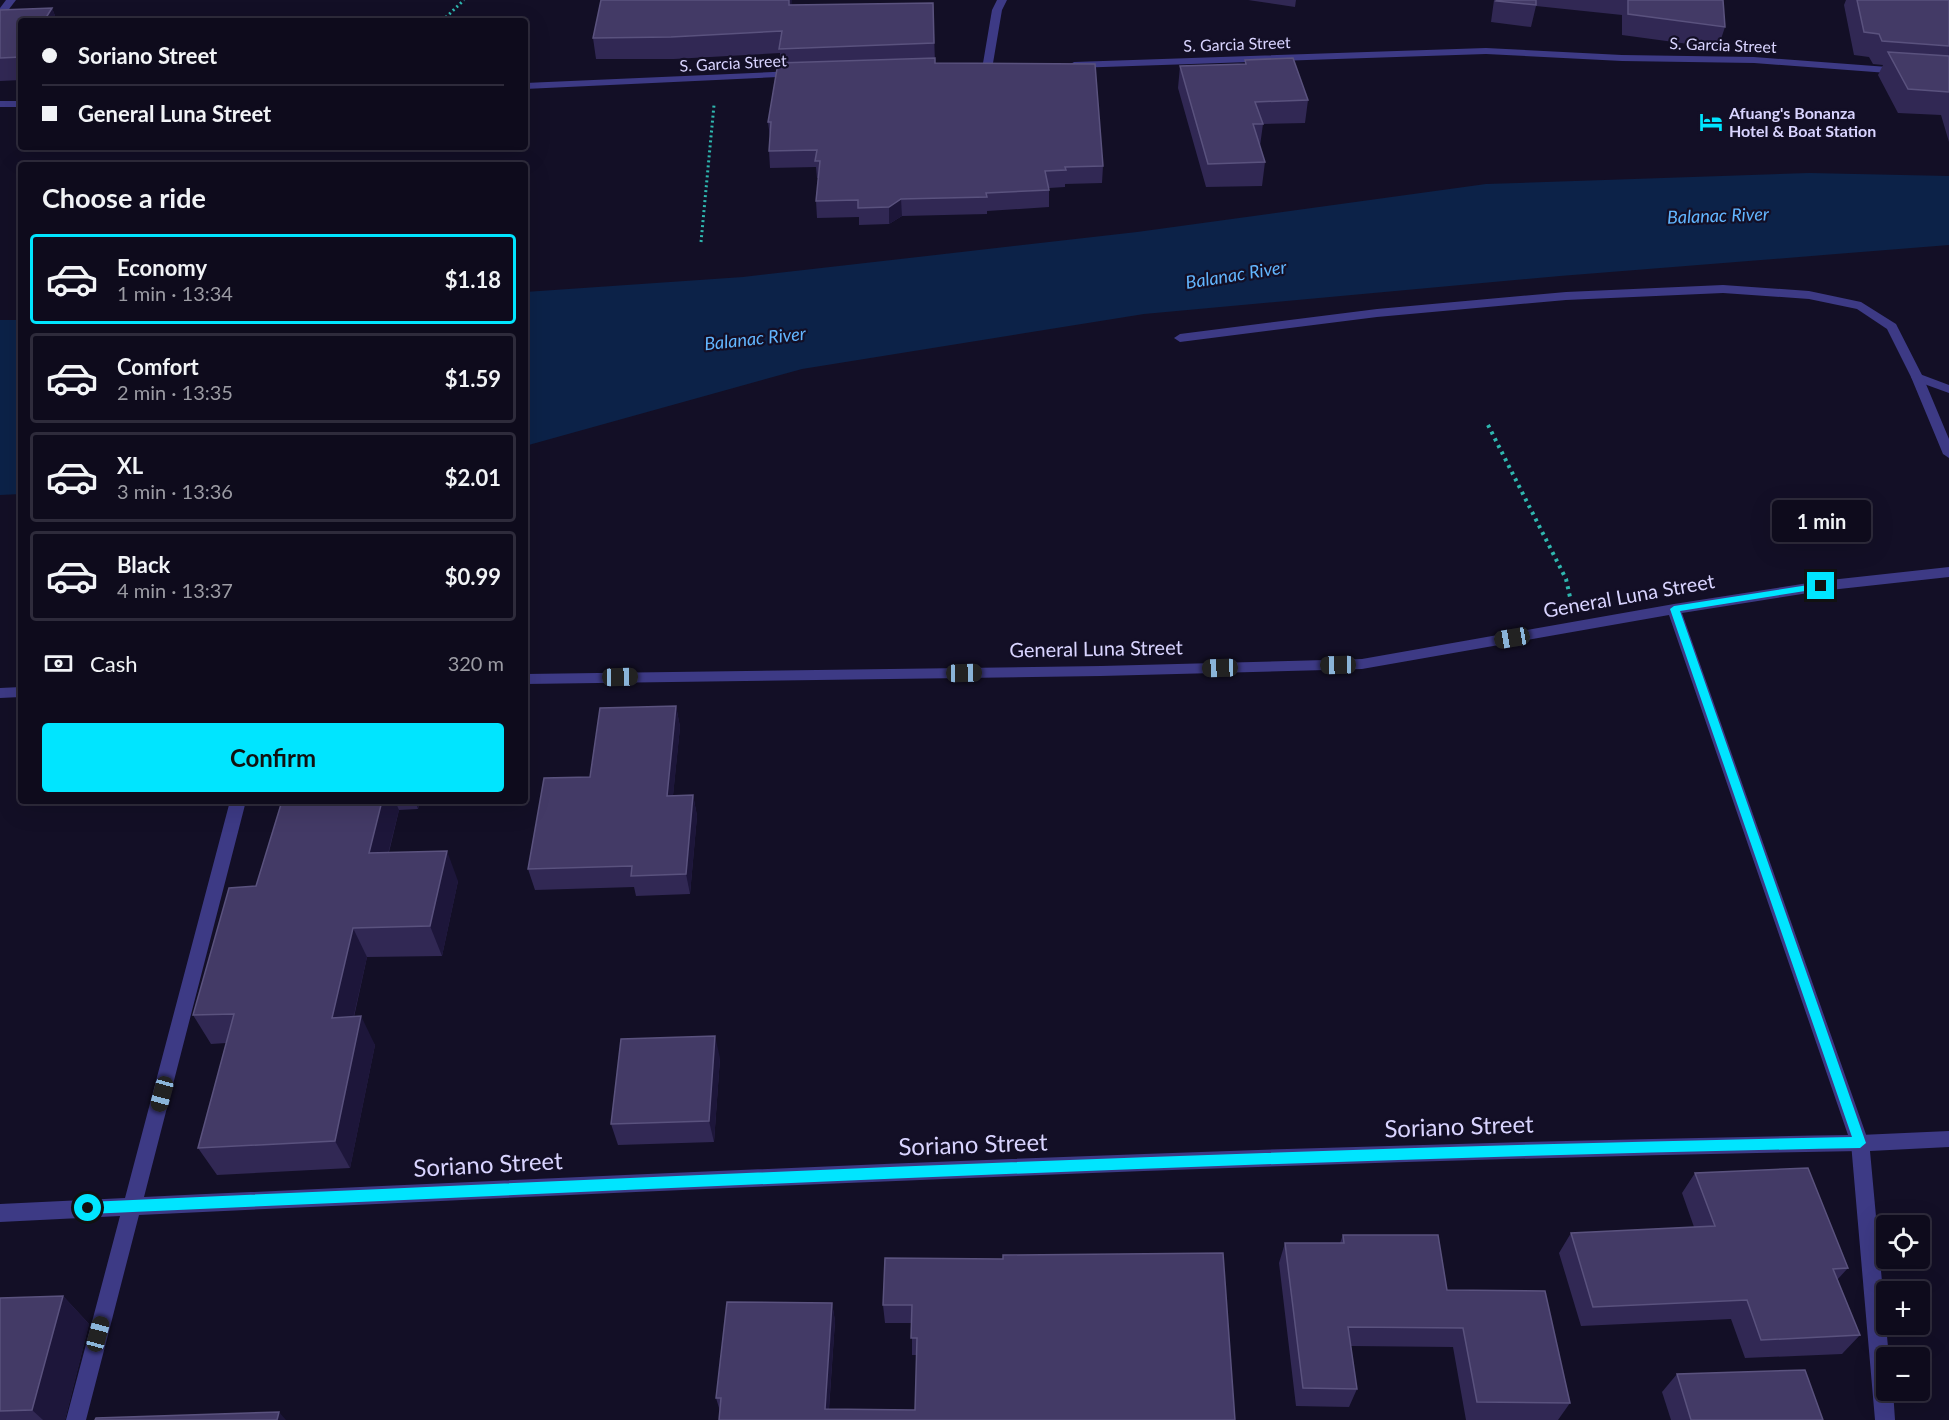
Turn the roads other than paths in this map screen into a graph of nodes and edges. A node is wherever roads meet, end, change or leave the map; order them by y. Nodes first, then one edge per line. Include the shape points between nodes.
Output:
1 (11, 0) edge
2 (1002, 0) edge
3 (0, 15) edge
4 (1067, 66) edge
5 (998, 68) edge
6 (975, 69) edge
7 (987, 69) junction
8 (1915, 72) edge
9 (807, 74) edge
10 (528, 86) edge
11 (0, 104) edge
12 (18, 104) edge
13 (1180, 338) dead end
14 (1917, 377) junction
15 (1949, 389) edge
16 (1949, 454) edge
17 (1949, 572) edge
18 (1674, 609) junction
19 (528, 679) edge
20 (18, 692) edge
21 (0, 693) edge
22 (237, 804) edge
23 (1949, 1139) edge
24 (1860, 1143) junction
25 (132, 1206) junction
26 (0, 1212) edge
27 (76, 1420) edge
28 (1885, 1420) edge

1 - 3 street
2 - 7 street
4 - 8 street, S. Garcia Street via 1486,51 1754,60
5 - 7 street
6 - 7 street
9 - 10 street, S. Garcia Street
11 - 12 street
13 - 14 street via 1377,313 1566,296 1723,289 1809,295 1861,306 1892,327
14 - 15 street
14 - 16 street
17 - 18 street, General Luna Street via 1821,586
18 - 19 street, General Luna Street via 1362,664
18 - 24 street
20 - 21 street
22 - 25 street
23 - 24 street, Soriano Street
24 - 25 street, Soriano Street via 1619,1147 830,1175
24 - 28 street
25 - 26 street, Soriano Street
25 - 27 street

